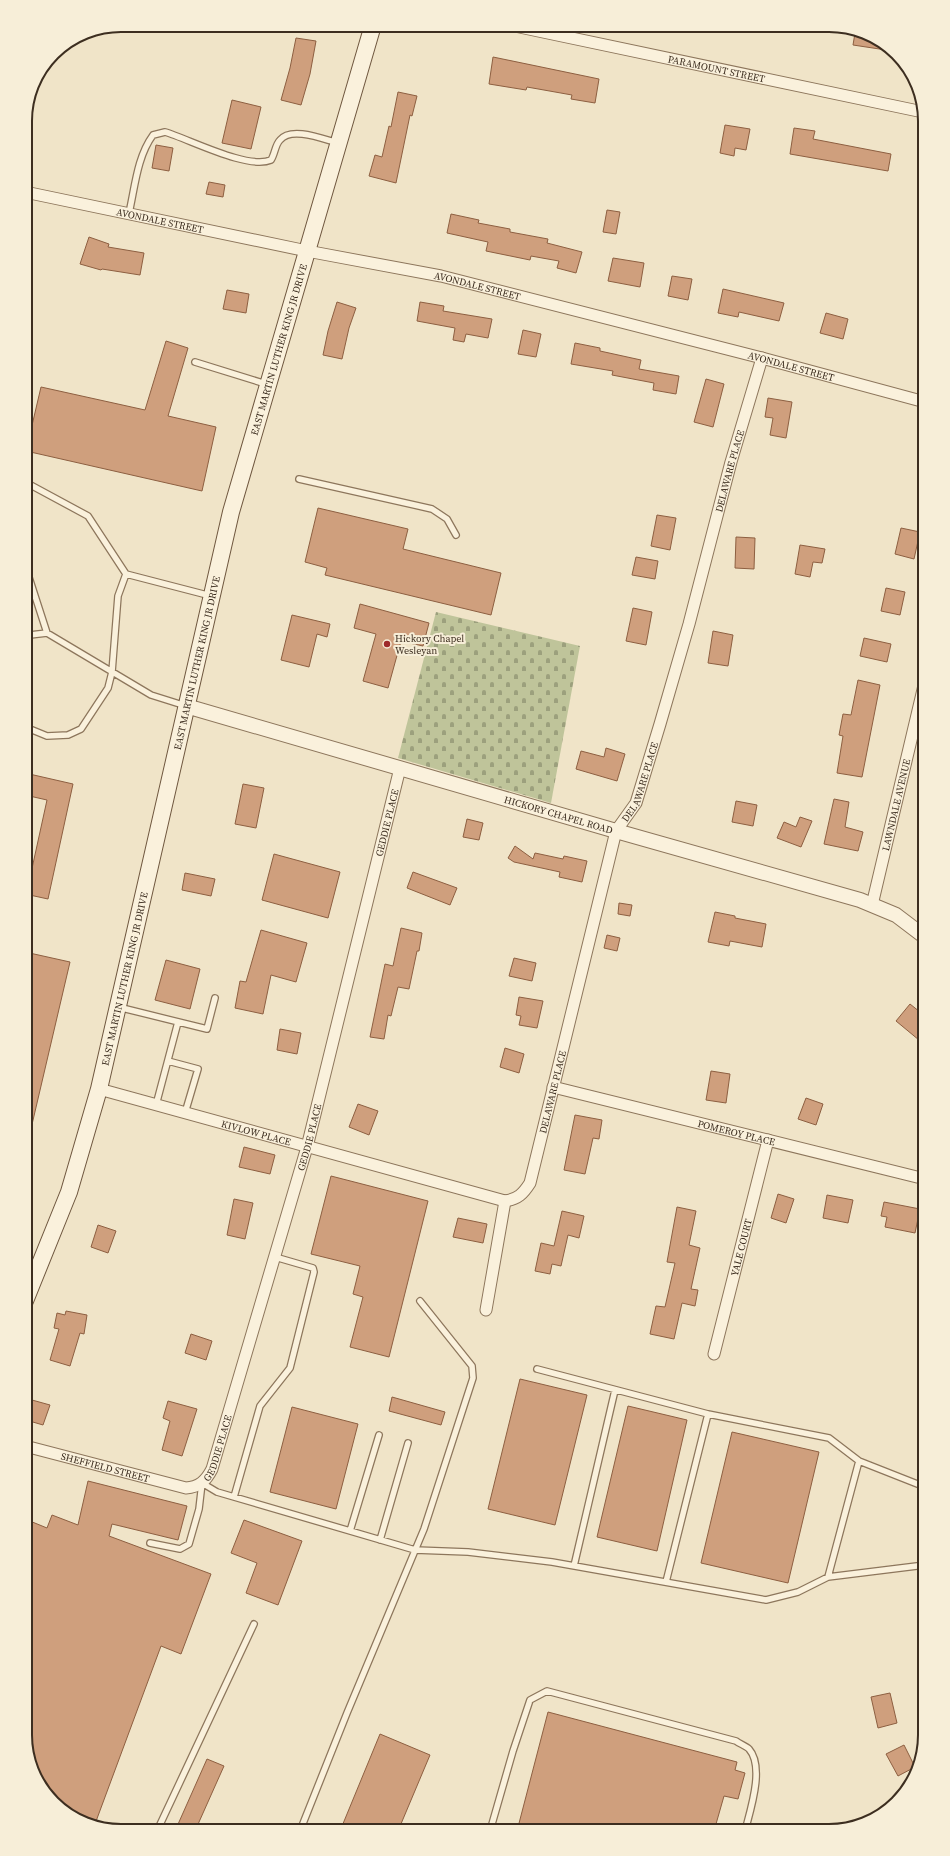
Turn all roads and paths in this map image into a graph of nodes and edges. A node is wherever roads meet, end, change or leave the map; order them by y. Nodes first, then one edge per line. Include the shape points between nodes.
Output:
1 (371, 32) edge
2 (543, 32) edge
3 (917, 111) edge
4 (339, 144) junction
5 (32, 193) edge
6 (129, 213) junction
7 (307, 251) junction
8 (762, 358) junction
9 (195, 362) dead end
10 (268, 385) junction
11 (918, 400) edge
12 (299, 479) dead end
13 (32, 486) edge
14 (456, 535) dead end
15 (126, 574) junction
16 (32, 586) edge
17 (212, 596) junction
18 (47, 633) junction
19 (32, 635) edge
20 (112, 672) junction
21 (186, 706) junction
22 (918, 711) edge
23 (32, 730) edge
24 (400, 768) junction
25 (616, 831) junction
26 (872, 905) junction
27 (918, 932) edge
28 (215, 998) dead end
29 (118, 1007) junction
30 (178, 1022) junction
31 (168, 1061) junction
32 (553, 1087) junction
33 (100, 1089) junction
34 (156, 1105) junction
35 (185, 1113) junction
36 (768, 1140) junction
37 (307, 1147) junction
38 (918, 1177) edge
39 (505, 1201) junction
40 (275, 1257) junction
41 (32, 1284) edge
42 (420, 1301) dead end
43 (486, 1310) dead end
44 (714, 1354) dead end
45 (537, 1369) dead end
46 (615, 1390) junction
47 (708, 1414) junction
48 (379, 1435) dead end
49 (408, 1443) dead end
50 (32, 1448) edge
51 (859, 1461) junction
52 (202, 1483) junction
53 (918, 1484) edge
54 (186, 1488) joint
55 (234, 1497) junction
56 (350, 1531) junction
57 (380, 1540) junction
58 (150, 1543) dead end
59 (415, 1550) junction
60 (574, 1566) junction
61 (918, 1566) edge
62 (828, 1577) junction
63 (666, 1582) junction
64 (254, 1624) dead end
65 (160, 1824) edge
66 (303, 1824) edge
67 (492, 1824) edge
68 (747, 1824) edge

1 - 4 main road, EAST MARTIN LUTHER KING JR DRIVE
2 - 3 street, PARAMOUNT STREET
4 - 6 lane via 302,134 286,135 280,140 271,160 265,163 237,158 164,132 153,135 141,159
4 - 7 main road, EAST MARTIN LUTHER KING JR DRIVE
5 - 6 street, AVONDALE STREET
6 - 7 street, AVONDALE STREET
7 - 8 street, AVONDALE STREET via 441,276
7 - 10 main road, EAST MARTIN LUTHER KING JR DRIVE
8 - 11 street, AVONDALE STREET
8 - 25 street, DELAWARE PLACE via 656,738 636,802
9 - 10 lane
10 - 17 main road, EAST MARTIN LUTHER KING JR DRIVE via 231,512
12 - 14 lane via 432,509 447,519
13 - 15 lane via 88,516
15 - 17 lane
15 - 20 lane via 118,596
16 - 18 lane
17 - 21 main road, EAST MARTIN LUTHER KING JR DRIVE
18 - 19 lane
18 - 20 lane
20 - 21 lane via 151,695
20 - 23 lane via 108,688 81,729 68,735 47,736
21 - 24 street, HICKORY CHAPEL ROAD
21 - 29 main road, EAST MARTIN LUTHER KING JR DRIVE
22 - 26 street, LAWNDALE AVENUE
24 - 25 street, HICKORY CHAPEL ROAD
24 - 37 street, GEDDIE PLACE
25 - 26 street, HICKORY CHAPEL ROAD
25 - 32 street, DELAWARE PLACE
26 - 27 street, HICKORY CHAPEL ROAD via 896,915
28 - 30 lane via 207,1029
29 - 30 lane
29 - 33 main road, EAST MARTIN LUTHER KING JR DRIVE
30 - 31 lane
31 - 34 lane
31 - 35 lane via 198,1069
32 - 36 street, POMEROY PLACE
32 - 39 street, DELAWARE PLACE via 530,1183 523,1195
33 - 34 street, KIVLOW PLACE
33 - 41 main road, EAST MARTIN LUTHER KING JR DRIVE via 69,1192
34 - 35 street, KIVLOW PLACE
35 - 37 street, KIVLOW PLACE
36 - 38 street, POMEROY PLACE
36 - 44 street, YALE COURT
37 - 39 street, KIVLOW PLACE
37 - 40 street, GEDDIE PLACE
39 - 43 street
40 - 52 street, GEDDIE PLACE via 212,1469
40 - 55 lane via 313,1268 314,1272 290,1368 260,1406
42 - 59 lane via 472,1366 473,1378
45 - 46 lane
46 - 47 lane
46 - 60 lane
47 - 51 lane via 829,1438
47 - 63 lane
48 - 56 lane
49 - 57 lane
50 - 54 street, SHEFFIELD STREET
51 - 53 lane
51 - 62 lane
52 - 54 street, GEDDIE PLACE
52 - 55 lane via 217,1492
52 - 58 lane via 199,1509 189,1544 180,1549
55 - 56 lane
56 - 57 lane
57 - 59 lane
59 - 60 lane via 468,1552
59 - 66 lane
60 - 63 lane
61 - 62 lane
62 - 63 lane via 798,1592 766,1600
64 - 65 lane
67 - 68 lane via 530,1700 547,1691 736,1741 749,1749 754,1759 756,1781

